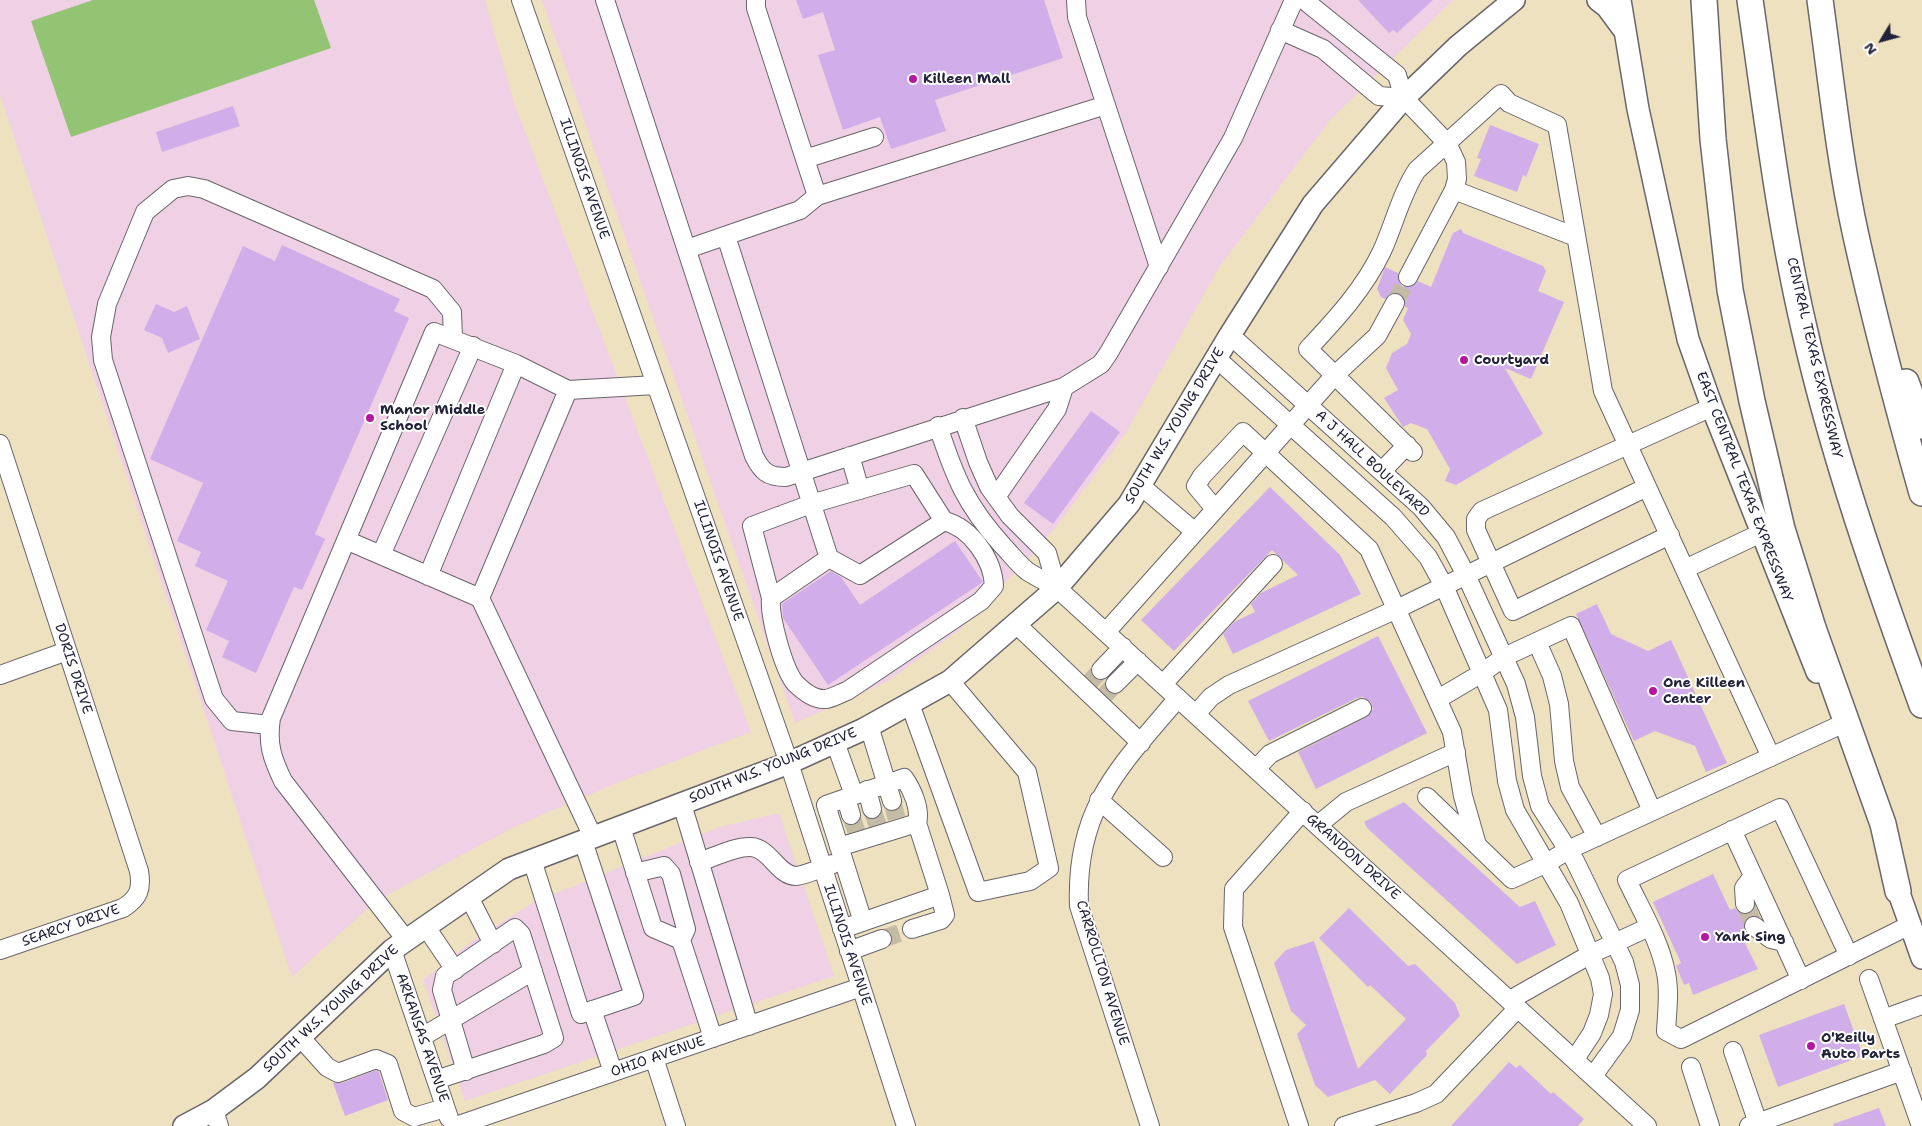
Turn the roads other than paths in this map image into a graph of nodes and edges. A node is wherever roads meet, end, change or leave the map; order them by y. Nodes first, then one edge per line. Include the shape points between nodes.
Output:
1 (521, 0) edge
2 (605, 0) edge
3 (756, 0) edge
4 (1076, 0) edge
5 (1294, 0) edge
6 (1304, 0) edge
7 (1514, 0) edge
8 (1598, 0) edge
9 (1620, 0) edge
10 (1631, 0) edge
11 (1704, 0) edge
12 (1750, 0) edge
13 (1820, 0) edge
14 (1280, 30) junction
15 (1624, 30) junction
16 (1404, 98) junction
17 (1106, 106) junction
18 (874, 137) dead end
19 (1447, 143) junction
20 (805, 159) junction
21 (1454, 190) junction
22 (817, 196) junction
23 (1855, 234) junction
24 (726, 236) junction
25 (1576, 237) junction
26 (687, 250) junction
27 (1159, 267) junction
28 (1408, 277) tunnel mouth
29 (1395, 303) tunnel mouth
30 (1230, 335) junction
31 (453, 338) junction
32 (473, 346) junction
33 (1216, 358) junction
34 (516, 364) junction
35 (1334, 375) junction
36 (656, 385) junction
37 (1064, 387) junction
38 (568, 390) junction
39 (1308, 405) junction
40 (1712, 407) junction
41 (963, 418) junction
42 (1291, 425) junction
43 (938, 426) junction
44 (1922, 426) edge
45 (0, 444) edge
46 (1628, 444) junction
47 (1266, 453) junction
48 (850, 456) junction
49 (1382, 471) junction
50 (801, 472) junction
51 (1140, 485) junction
52 (1647, 487) junction
53 (860, 490) junction
54 (1922, 493) edge
55 (996, 496) junction
56 (811, 504) junction
57 (1215, 509) junction
58 (944, 521) junction
59 (1195, 532) junction
60 (1761, 533) junction
61 (1670, 535) junction
62 (346, 540) junction
63 (381, 555) junction
64 (830, 558) junction
65 (1491, 563) junction
66 (1273, 564) dead end
67 (1685, 569) junction
68 (1466, 575) junction
69 (428, 576) junction
70 (1444, 586) junction
71 (1057, 588) junction
72 (480, 598) junction
73 (771, 598) junction
74 (1397, 609) junction
75 (1016, 624) junction
76 (1106, 632) junction
77 (1537, 642) junction
78 (1123, 647) junction
79 (68, 651) junction
80 (1504, 657) junction
81 (1138, 661) junction
82 (1101, 670) tunnel mouth
83 (1482, 673) junction
84 (0, 675) edge
85 (950, 681) junction
86 (1163, 684) junction
87 (1106, 695) junction
88 (1178, 698) junction
89 (1438, 699) junction
90 (910, 704) junction
91 (1922, 705) edge
92 (1362, 708) dead end
93 (1196, 714) junction
94 (270, 725) junction
95 (869, 726) junction
96 (1838, 726) junction
97 (835, 742) junction
98 (1141, 743) junction
99 (1456, 752) junction
100 (1771, 757) junction
101 (789, 763) junction
102 (1256, 768) junction
103 (887, 783) junction
104 (855, 794) junction
105 (1428, 797) dead end
106 (1099, 800) junction
107 (892, 802) tunnel mouth
108 (682, 804) junction
109 (1303, 811) junction
110 (1652, 811) junction
111 (851, 815) tunnel mouth
112 (877, 823) junction
113 (918, 823) junction
114 (1318, 825) junction
115 (621, 827) junction
116 (1732, 830) junction
117 (1597, 837) junction
118 (588, 839) junction
119 (1477, 845) junction
120 (1568, 850) junction
121 (842, 854) junction
122 (1163, 857) dead end
123 (532, 860) junction
124 (700, 862) junction
125 (1547, 863) junction
126 (822, 867) junction
127 (635, 872) junction
128 (1753, 876) junction
129 (1898, 891) junction
130 (138, 895) joint
131 (940, 895) junction
132 (469, 897) junction
133 (1745, 904) tunnel mouth
134 (863, 922) junction
135 (1910, 925) junction
136 (1754, 926) tunnel mouth
137 (426, 927) junction
138 (1649, 927) junction
139 (842, 929) junction
140 (912, 929) tunnel mouth
141 (882, 939) tunnel mouth
142 (681, 940) junction
143 (1784, 942) junction
144 (1615, 943) junction
145 (493, 944) junction
146 (399, 946) junction
147 (0, 950) edge
148 (849, 951) junction
149 (1591, 954) junction
150 (1849, 956) junction
151 (1922, 958) edge
152 (455, 970) junction
153 (533, 971) junction
154 (1869, 979) dead end
155 (1801, 980) junction
156 (861, 987) junction
157 (1514, 1004) junction
158 (1922, 1005) edge
159 (592, 1010) junction
160 (1883, 1019) junction
161 (451, 1020) junction
162 (749, 1026) junction
163 (300, 1037) junction
164 (422, 1037) junction
165 (713, 1038) junction
166 (1733, 1051) dead end
167 (654, 1058) junction
168 (1575, 1059) junction
169 (1691, 1067) dead end
170 (466, 1071) junction
171 (1902, 1071) junction
172 (613, 1072) junction
173 (1593, 1076) junction
174 (436, 1080) junction
175 (445, 1108) junction
176 (216, 1118) edge
177 (1763, 1123) edge
178 (184, 1126) edge
179 (451, 1126) edge
180 (456, 1126) edge
181 (676, 1126) edge
182 (906, 1126) edge
183 (1150, 1126) edge
184 (1299, 1126) edge
185 (1344, 1126) edge
186 (1647, 1126) edge
187 (1710, 1126) edge
188 (1921, 1126) edge

1 - 36 street, ILLINOIS AVENUE
2 - 26 street
3 - 20 street
4 - 17 street via 1077,17
5 - 14 street
6 - 16 street via 1398,74
7 - 16 main road, SOUTH W.S. YOUNG DRIVE via 1458,46
8 - 15 main road
9 - 15 main road, EAST CENTRAL TEXAS EXPRESSWAY
10 - 15 main road
11 - 129 highway via 1713,139 1727,262 1752,401 1782,529 1813,628 1883,824
12 - 91 highway, CENTRAL TEXAS EXPRESSWAY via 1780,211 1804,328 1843,477
13 - 23 highway
14 - 16 street via 1323,49 1379,96
14 - 27 street via 1233,138
15 - 40 main road, EAST CENTRAL TEXAS EXPRESSWAY via 1688,339
16 - 19 street
16 - 30 main road, SOUTH W.S. YOUNG DRIVE via 1313,204
17 - 22 street
17 - 27 street
18 - 20 street
19 - 21 street via 1456,162
19 - 25 street via 1501,94 1509,103 1557,125
19 - 35 street via 1417,170 1410,181 1381,253 1360,290 1308,349
20 - 22 street
21 - 25 street
21 - 28 street
22 - 24 street via 800,210
23 - 44 highway
23 - 54 highway via 1893,392
24 - 26 street
24 - 50 street
25 - 46 street via 1603,391
26 - 50 street via 758,463 768,476 786,477
27 - 37 street via 1101,364
29 - 35 street via 1377,336
30 - 33 main road, SOUTH W.S. YOUNG DRIVE
30 - 39 street, A J HALL BOULEVARD
31 - 32 street
31 - 62 street, ARKANSAS AVENUE via 434,332
31 - 94 street via 452,312 433,289 204,189 188,186 173,189 145,212 107,304 101,337 103,360 214,699 232,721
32 - 34 street
32 - 63 street
33 - 42 street, A J HALL BOULEVARD
33 - 51 main road, SOUTH W.S. YOUNG DRIVE
34 - 38 street
34 - 69 street
35 - 39 street
35 - 49 street via 1410,448
36 - 38 street
36 - 101 street, ILLINOIS AVENUE
37 - 41 street
37 - 55 street via 1056,409
38 - 72 street
39 - 42 street, A J HALL BOULEVARD
39 - 49 street, A J HALL BOULEVARD
40 - 46 street
40 - 60 main road, EAST CENTRAL TEXAS EXPRESSWAY
41 - 43 street
41 - 55 street via 978,462
42 - 47 street
42 - 70 street, A J HALL BOULEVARD via 1413,537
43 - 48 street
43 - 71 street, GRANDON DRIVE via 965,497 982,522 1026,570
45 - 79 street, DORIS DRIVE
46 - 52 street
46 - 65 street via 1482,512 1476,519 1476,530
47 - 57 street
47 - 57 street via 1243,432 1202,476 1196,486
47 - 74 street via 1369,549
48 - 50 street
48 - 53 street
49 - 68 street, A J HALL BOULEVARD via 1421,507 1446,537
50 - 56 street
51 - 59 street
51 - 71 main road, SOUTH W.S. YOUNG DRIVE via 1129,504
52 - 61 street
52 - 65 street
53 - 56 street
53 - 58 street via 914,474
55 - 71 street via 1010,516 1047,553
56 - 64 street
56 - 73 street via 752,526
57 - 59 street
58 - 64 street via 860,575
58 - 73 street via 967,533 992,568 994,586 980,601 847,691 825,699 810,695 794,682 770,609
59 - 76 street
60 - 67 street
60 - 96 main road, EAST CENTRAL TEXAS EXPRESSWAY
61 - 65 street via 1513,611
61 - 67 street
62 - 63 street
62 - 94 street, ARKANSAS AVENUE
63 - 69 street
64 - 73 street
65 - 68 street
66 - 86 street
67 - 100 street
68 - 70 street
68 - 80 street, A J HALL BOULEVARD
69 - 72 street
70 - 74 street
70 - 83 street, A J HALL BOULEVARD
71 - 75 main road, SOUTH W.S. YOUNG DRIVE
71 - 76 street, GRANDON DRIVE
72 - 118 street
74 - 89 street
74 - 93 street via 1228,685 1211,697
75 - 85 main road, SOUTH W.S. YOUNG DRIVE
75 - 87 street via 1086,686
76 - 78 street, GRANDON DRIVE
77 - 80 street
77 - 110 street via 1572,626
77 - 117 street via 1552,676 1559,704 1564,761 1570,787
78 - 81 street, GRANDON DRIVE
78 - 82 street
79 - 84 street
79 - 130 street, DORIS DRIVE via 139,871 141,884
80 - 83 street
80 - 120 street, A J HALL BOULEVARD via 1525,717 1532,776 1540,806
81 - 86 street, GRANDON DRIVE
81 - 87 street
83 - 89 street
83 - 125 street, A J HALL BOULEVARD via 1498,710 1507,781 1515,810 1532,843
85 - 90 main road, SOUTH W.S. YOUNG DRIVE
85 - 90 street via 1027,772 1049,868 1030,881 978,892
86 - 88 street, GRANDON DRIVE
87 - 98 street
88 - 93 street, GRANDON DRIVE
88 - 98 street, CARROLLTON AVENUE
89 - 99 street via 1452,732
90 - 95 main road, SOUTH W.S. YOUNG DRIVE
92 - 102 street via 1270,754
93 - 102 street, GRANDON DRIVE
94 - 146 street, ARKANSAS AVENUE via 268,738 273,761 283,781
95 - 97 main road, SOUTH W.S. YOUNG DRIVE
95 - 103 street
96 - 100 street
96 - 129 main road, EAST CENTRAL TEXAS EXPRESSWAY
97 - 101 main road, SOUTH W.S. YOUNG DRIVE
97 - 104 street
98 - 106 street, CARROLLTON AVENUE
99 - 114 street via 1346,802
99 - 119 street via 1463,796
100 - 110 street
101 - 108 main road, SOUTH W.S. YOUNG DRIVE
101 - 126 street, ILLINOIS AVENUE
102 - 109 street, GRANDON DRIVE
103 - 104 street
103 - 107 street
103 - 113 street via 904,778 910,786
104 - 111 street
104 - 112 street
104 - 121 street via 826,804
105 - 119 street
106 - 122 street
106 - 183 street, CARROLLTON AVENUE via 1087,827 1082,851 1078,878 1079,906
108 - 115 main road, SOUTH W.S. YOUNG DRIVE
108 - 124 street
109 - 114 street, GRANDON DRIVE
109 - 184 street via 1234,889 1233,927
110 - 117 street
112 - 113 street
112 - 121 street
113 - 131 street
114 - 157 street, GRANDON DRIVE
115 - 118 main road, SOUTH W.S. YOUNG DRIVE
115 - 127 street
116 - 128 street
116 - 138 street via 1627,880
116 - 150 street via 1780,808
117 - 120 street
118 - 123 main road, SOUTH W.S. YOUNG DRIVE
118 - 159 street via 634,996
119 - 125 street via 1512,879
120 - 125 street
120 - 144 street, A J HALL BOULEVARD
121 - 126 street
121 - 134 street
123 - 132 main road, SOUTH W.S. YOUNG DRIVE via 509,869
123 - 159 street via 581,1014
124 - 126 street via 753,847 765,853 787,874 797,876
124 - 162 street
125 - 149 street, A J HALL BOULEVARD
126 - 139 street, ILLINOIS AVENUE
127 - 142 street via 653,928
127 - 142 street via 664,866 671,874 686,929
128 - 133 street via 1744,888
128 - 143 street
129 - 135 main road, EAST CENTRAL TEXAS EXPRESSWAY
130 - 147 street, SEARCY DRIVE via 123,908
131 - 134 street
131 - 140 street via 945,915 941,920
132 - 137 main road, SOUTH W.S. YOUNG DRIVE
132 - 145 street
134 - 139 street
135 - 150 street
135 - 151 main road, EAST CENTRAL TEXAS EXPRESSWAY
136 - 143 street via 1770,939
137 - 146 main road, SOUTH W.S. YOUNG DRIVE
137 - 152 street
138 - 144 street
138 - 155 street via 1661,953 1666,975 1666,1031 1681,1039
139 - 148 street, ILLINOIS AVENUE
141 - 148 street
142 - 165 street
143 - 155 street
144 - 149 street
144 - 173 street, A J HALL BOULEVARD via 1630,985 1630,1010 1622,1036
145 - 152 street
145 - 153 street via 515,928 521,934
146 - 163 main road, SOUTH W.S. YOUNG DRIVE
146 - 164 street, ARKANSAS AVENUE
148 - 156 street, ILLINOIS AVENUE
149 - 157 street
149 - 168 street, A J HALL BOULEVARD via 1603,994 1600,1015
150 - 155 street
152 - 161 street via 445,976 442,990
153 - 161 street
153 - 170 street via 554,1038
154 - 160 street
156 - 162 street, OHIO AVENUE
156 - 182 street, ILLINOIS AVENUE
157 - 168 street, GRANDON DRIVE
157 - 185 street via 1436,1094
158 - 160 street
159 - 172 street
160 - 171 street
161 - 164 street
161 - 170 street
162 - 165 street, OHIO AVENUE
163 - 175 street via 327,1067 338,1073 376,1059 388,1064 402,1111 414,1117
163 - 176 main road, SOUTH W.S. YOUNG DRIVE
164 - 174 street, ARKANSAS AVENUE
165 - 167 street, OHIO AVENUE
166 - 177 street
167 - 172 street, OHIO AVENUE
167 - 181 street
168 - 173 street, GRANDON DRIVE
169 - 187 street
170 - 174 street
171 - 177 street
171 - 188 street
172 - 180 street, OHIO AVENUE
173 - 186 street, GRANDON DRIVE
174 - 175 street, ARKANSAS AVENUE
175 - 179 street, ARKANSAS AVENUE
176 - 178 main road, SOUTH W.S. YOUNG DRIVE

